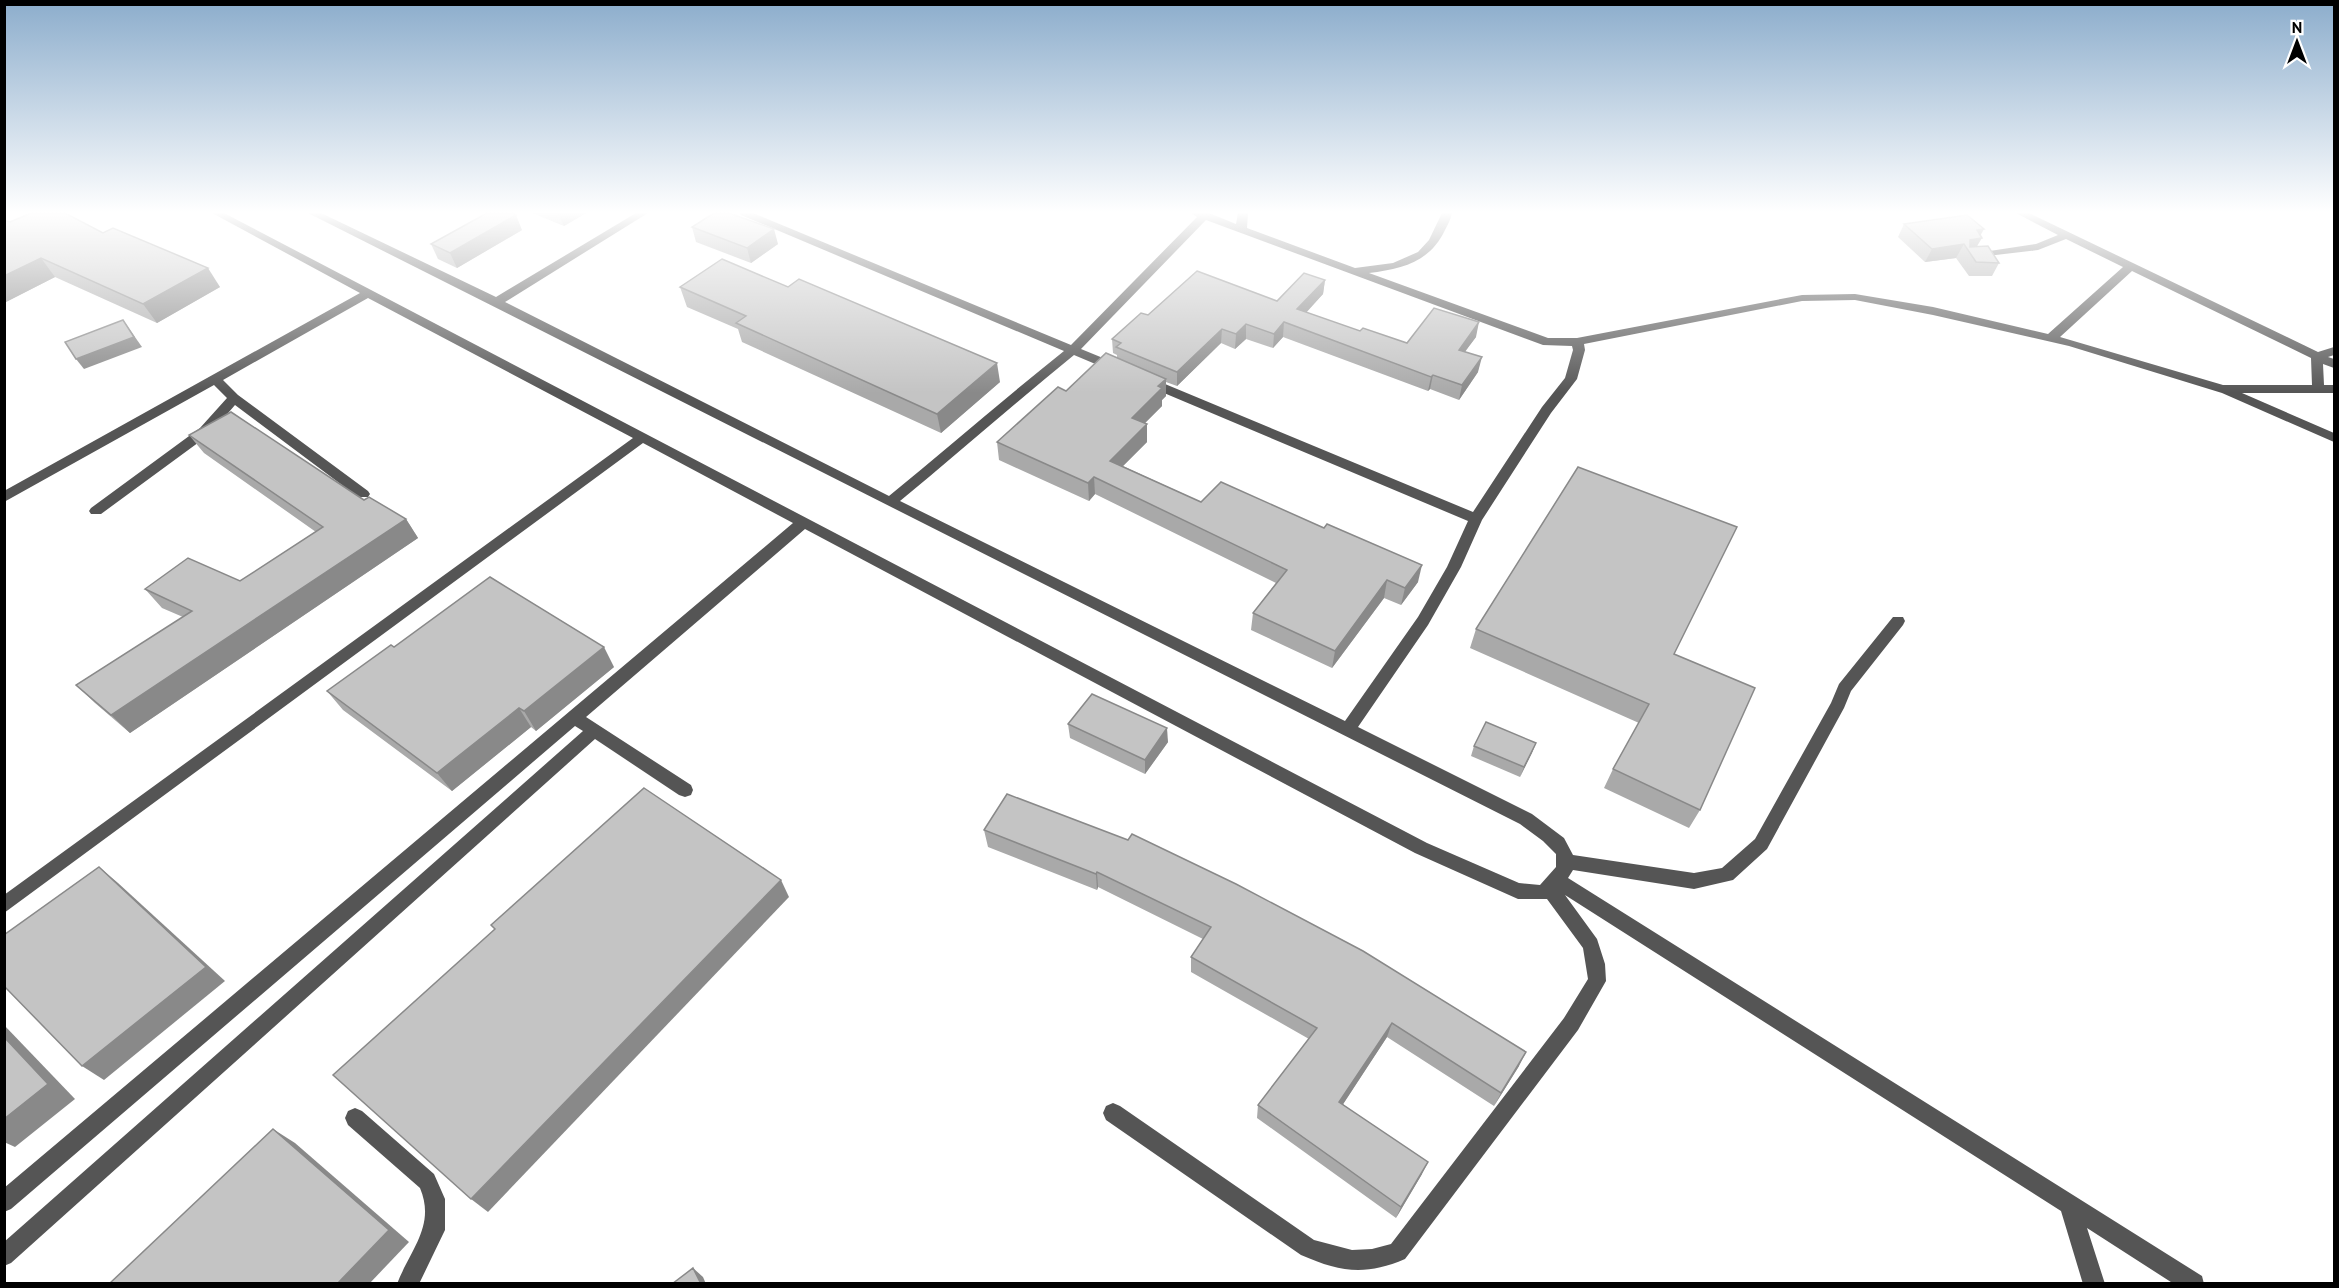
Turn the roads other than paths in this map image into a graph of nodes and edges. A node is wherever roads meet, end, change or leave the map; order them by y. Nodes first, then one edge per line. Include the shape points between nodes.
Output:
1 (330, 273) edge
2 (437, 273) edge
3 (544, 273) edge
4 (889, 273) edge
5 (1145, 273) edge
6 (1354, 273) edge
7 (2123, 273) edge
8 (2146, 273) edge
9 (368, 293) junction
10 (496, 302) junction
11 (2052, 338) junction
12 (1577, 342) junction
13 (1073, 350) junction
14 (2334, 351) edge
15 (2317, 356) junction
16 (2334, 364) edge
17 (215, 379) junction
18 (2222, 389) junction
19 (2318, 389) junction
20 (2334, 389) edge
21 (234, 398) junction
22 (643, 437) junction
23 (2334, 438) edge
24 (363, 494) dead end
25 (4, 497) edge
26 (890, 502) junction
27 (96, 511) dead end
28 (1476, 519) junction
29 (804, 522) junction
30 (1898, 621) dead end
31 (575, 718) junction
32 (1348, 729) junction
33 (594, 731) junction
34 (685, 790) dead end
35 (1566, 861) junction
36 (1553, 884) junction
37 (4, 905) edge
38 (1113, 1113) dead end
39 (355, 1118) edge
40 (4, 1202) edge
41 (2069, 1205) junction
42 (4, 1256) edge
43 (406, 1284) edge
44 (2094, 1284) edge
45 (2194, 1284) edge

1 - 9 street
2 - 10 street
3 - 10 street
4 - 13 street
5 - 13 street
6 - 12 street via 1547,342
7 - 11 street
8 - 15 street
9 - 17 street
9 - 22 street
10 - 26 street
11 - 12 street via 1933,310 1855,297 1802,298
11 - 18 street
12 - 28 street via 1579,350 1571,379 1546,410
13 - 26 street
13 - 28 street
14 - 15 street
15 - 16 street
15 - 19 street
17 - 21 street
17 - 25 street
18 - 19 street
18 - 23 street
19 - 20 street
21 - 24 street
21 - 27 street via 206,431
22 - 29 street
22 - 37 street
26 - 32 street
28 - 32 street via 1423,621
29 - 31 street
29 - 36 street via 1421,848 1518,891 1543,893
30 - 35 street via 1844,688 1761,844 1726,875 1694,881
31 - 33 street
31 - 40 street
32 - 35 street via 1526,819 1560,843
33 - 34 street
33 - 42 street
35 - 36 street
36 - 38 street via 1591,945 1597,981 1571,1024 1398,1252 1372,1261 1345,1261 1308,1248
36 - 41 street
39 - 43 street via 427,1181 435,1199 435,1230
41 - 44 street
41 - 45 street

